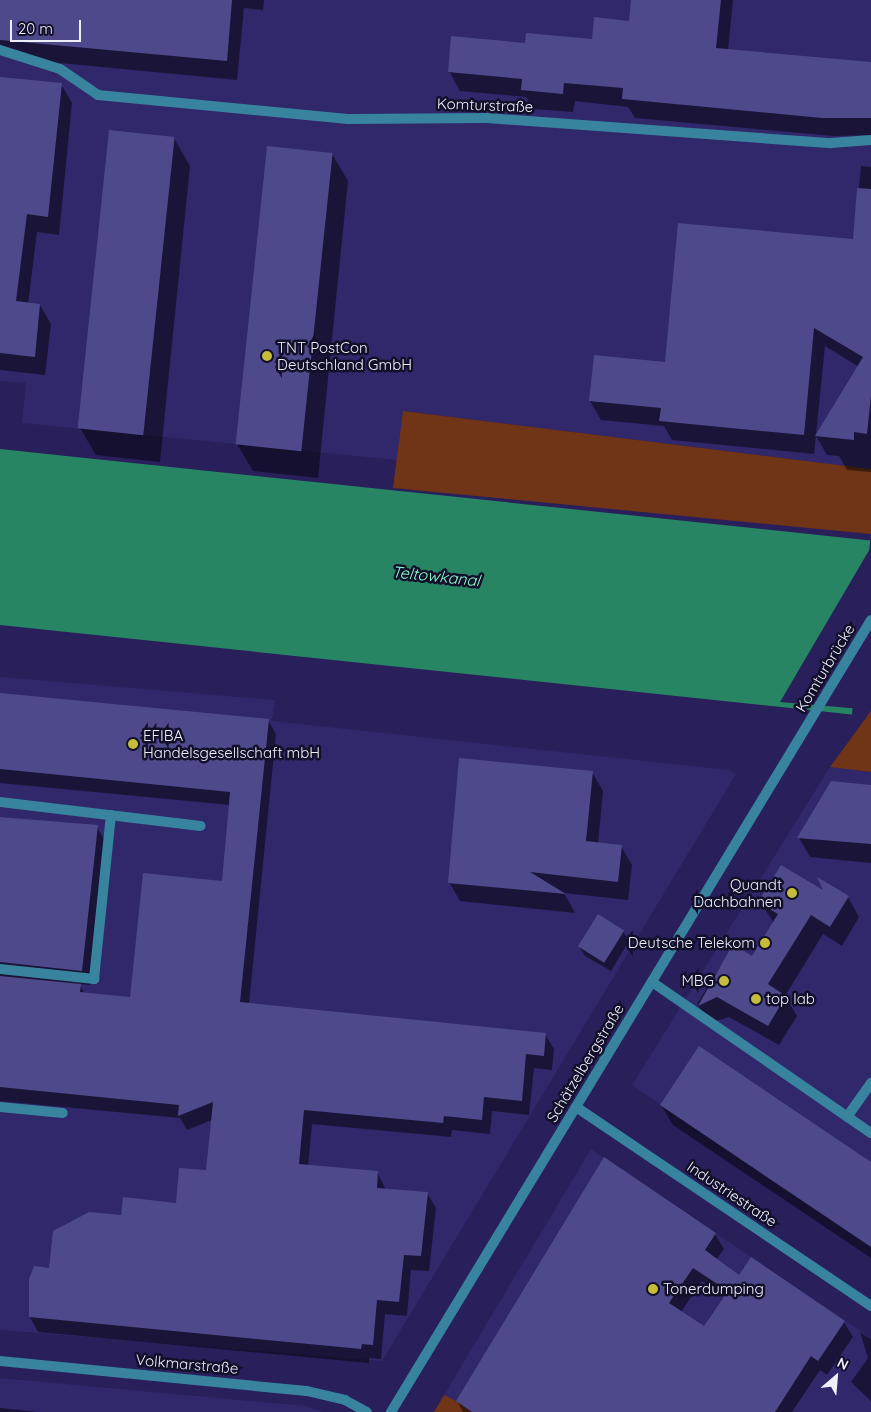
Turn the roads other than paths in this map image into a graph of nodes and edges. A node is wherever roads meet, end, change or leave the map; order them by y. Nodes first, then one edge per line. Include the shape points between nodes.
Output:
1 (0, 50) edge
2 (871, 140) edge
3 (871, 620) edge
4 (805, 730) joint
5 (0, 802) edge
6 (111, 815) junction
7 (201, 826) dead end
8 (0, 969) edge
9 (652, 982) junction
10 (871, 1084) edge
11 (0, 1107) edge
12 (576, 1107) junction
13 (63, 1113) dead end
14 (847, 1117) junction
15 (871, 1133) edge
16 (871, 1306) edge
17 (0, 1361) edge
18 (368, 1412) edge
19 (391, 1412) edge

1 - 2 street, Komturstraße via 60,69 98,95 348,119 486,118 831,143
3 - 4 street, Komturbrücke
4 - 9 street, Schätzelbergstraße
5 - 6 street
6 - 7 street
6 - 8 street via 94,979
9 - 12 street, Schätzelbergstraße
9 - 14 street
10 - 14 street
11 - 13 street
12 - 16 street, Industriestraße
12 - 19 street, Schätzelbergstraße
14 - 15 street
17 - 18 street, Volkmarstraße via 308,1391 345,1400

